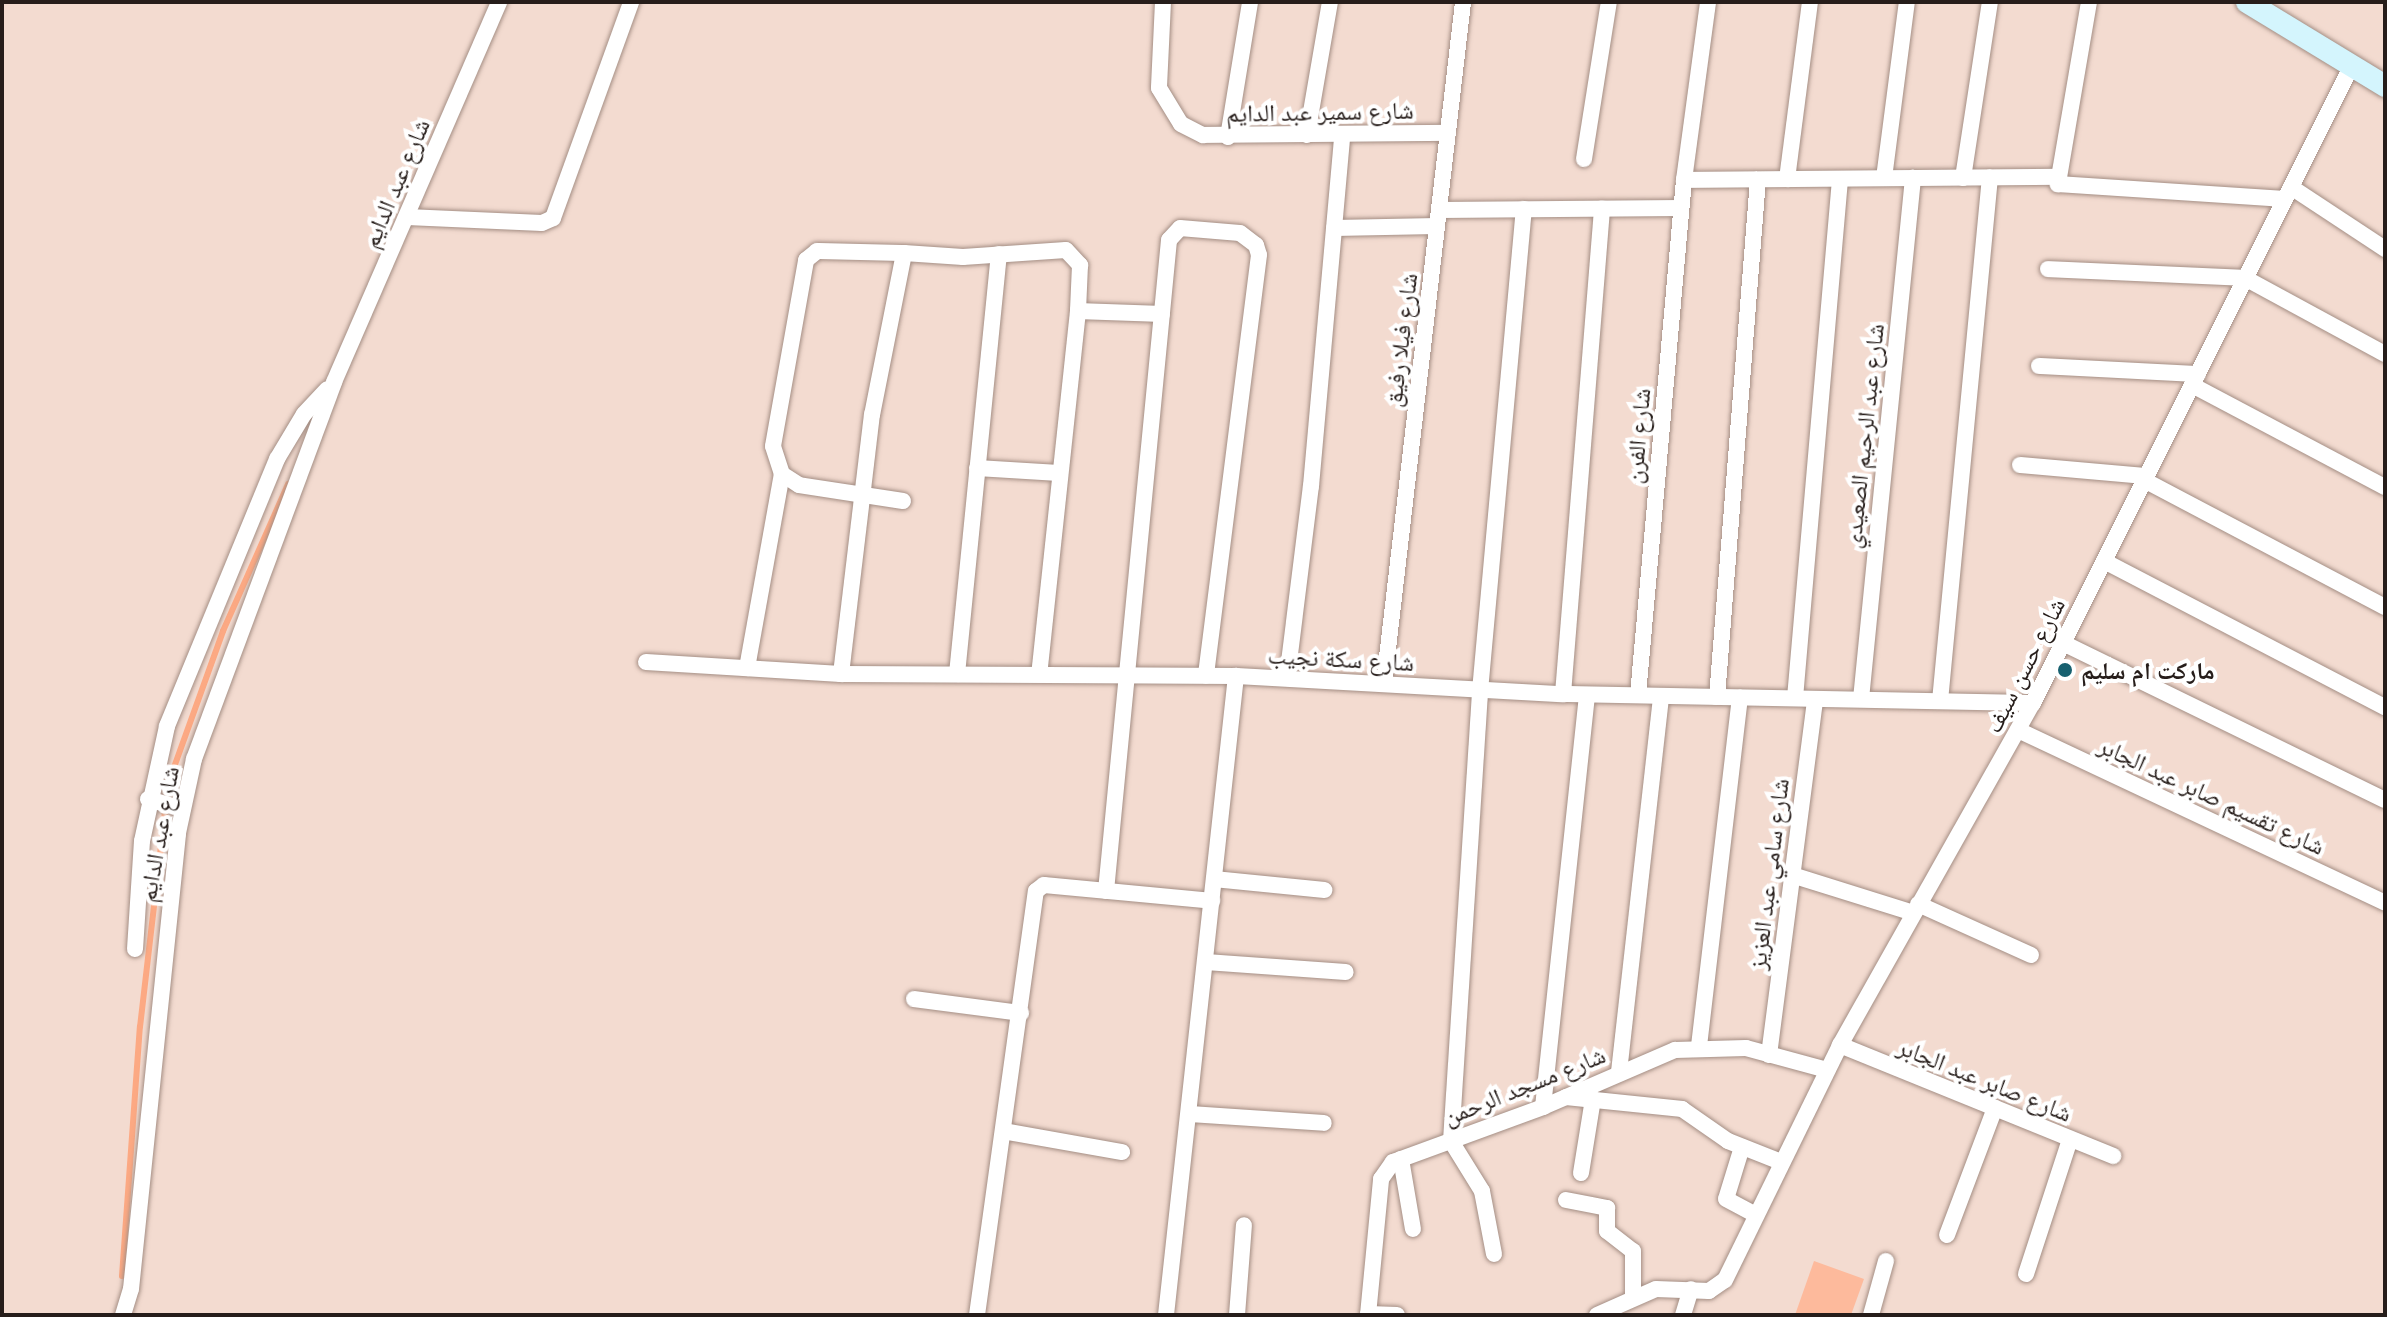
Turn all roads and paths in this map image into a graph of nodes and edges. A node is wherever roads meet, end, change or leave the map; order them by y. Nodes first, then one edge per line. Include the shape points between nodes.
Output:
1 (499, 2) edge
2 (631, 2) edge
3 (1163, 2) edge
4 (1250, 2) edge
5 (1330, 2) edge
6 (1463, 2) edge
7 (1609, 2) edge
8 (1708, 2) edge
9 (1810, 2) edge
10 (1907, 2) edge
11 (1990, 2) edge
12 (2089, 2) edge
13 (2247, 2) edge
14 (2352, 65) junction
15 (2385, 86) edge
16 (1448, 133) junction
17 (1307, 135) junction
18 (1228, 137) junction
19 (1342, 137) junction
20 (1584, 159) dead end
21 (1990, 177) junction
22 (2055, 177) junction
23 (1884, 178) junction
24 (1913, 178) junction
25 (1963, 178) junction
26 (1787, 179) junction
27 (1840, 179) junction
28 (1684, 180) junction
29 (1758, 180) junction
30 (2288, 193) junction
31 (1681, 208) junction
32 (1524, 209) junction
33 (1602, 209) junction
34 (407, 217) junction
35 (1438, 218) junction
36 (1334, 228) junction
37 (2385, 249) edge
38 (904, 253) junction
39 (999, 254) junction
40 (2048, 269) dead end
41 (2245, 278) junction
42 (1078, 311) junction
43 (1162, 314) junction
44 (2385, 354) edge
45 (2039, 366) dead end
46 (2195, 379) junction
47 (334, 382) junction
48 (2020, 465) dead end
49 (977, 468) junction
50 (1059, 473) junction
51 (782, 474) junction
52 (2145, 478) junction
53 (2385, 487) edge
54 (861, 495) junction
55 (903, 501) dead end
56 (2104, 561) junction
57 (2385, 607) edge
58 (2063, 643) junction
59 (646, 662) dead end
60 (747, 668) junction
61 (841, 674) junction
62 (957, 674) junction
63 (1039, 674) junction
64 (1130, 675) junction
65 (1206, 676) junction
66 (1236, 676) junction
67 (1287, 678) junction
68 (1384, 683) junction
69 (1480, 691) junction
70 (1563, 694) junction
71 (1587, 695) junction
72 (1638, 695) junction
73 (1661, 696) junction
74 (1717, 697) junction
75 (1740, 697) junction
76 (1795, 698) junction
77 (1815, 699) junction
78 (1861, 699) junction
79 (1940, 701) junction
80 (2033, 703) junction
81 (2385, 707) edge
82 (2018, 730) junction
83 (148, 799) junction
84 (2385, 800) edge
85 (183, 809) junction
86 (1792, 875) junction
87 (1214, 879) junction
88 (1324, 890) dead end
89 (1106, 891) junction
90 (1212, 901) junction
91 (2385, 903) edge
92 (1916, 908) junction
93 (135, 949) dead end
94 (2031, 955) dead end
95 (1206, 962) junction
96 (1346, 972) dead end
97 (914, 999) dead end
98 (1021, 1013) junction
99 (1840, 1045) junction
100 (1699, 1046) junction
101 (1769, 1055) junction
102 (1827, 1070) junction
103 (1619, 1072) junction
104 (1565, 1097) junction
105 (1593, 1099) junction
106 (1543, 1107) junction
107 (1995, 1108) junction
108 (1190, 1114) junction
109 (1324, 1123) dead end
110 (1003, 1131) junction
111 (2070, 1139) junction
112 (1451, 1141) junction
113 (1742, 1147) junction
114 (1122, 1152) dead end
115 (2113, 1156) dead end
116 (1401, 1159) junction
117 (1781, 1162) junction
118 (1581, 1173) dead end
119 (1566, 1200) dead end
120 (1756, 1215) junction
121 (1244, 1225) dead end
122 (1413, 1229) dead end
123 (1947, 1235) dead end
124 (1494, 1254) dead end
125 (1886, 1261) dead end
126 (2026, 1274) dead end
127 (1691, 1289) junction
128 (1633, 1297) junction
129 (1368, 1314) edge
130 (123, 1315) edge
131 (977, 1315) edge
132 (1166, 1315) edge
133 (1237, 1315) edge
134 (1397, 1315) edge
135 (1597, 1315) edge
136 (1683, 1315) edge
137 (1871, 1315) edge

1 - 34 street, شارع عبد الدايم
2 - 34 street via 553,218 542,223
3 - 18 street, شارع سمير عبد الدايم via 1156,67 1167,107 1181,124 1203,135
4 - 18 street
5 - 17 street
6 - 16 street, شارع فيلا رفيق
7 - 20 street
8 - 28 street, شارع الفرن
9 - 26 street
10 - 23 street
11 - 25 street
12 - 22 street
13 - 14 street
14 - 15 street
14 - 30 street, شارع حسن سيف
16 - 19 street, شارع سمير عبد الدايم
16 - 35 street, شارع فيلا رفيق
17 - 18 street, شارع سمير عبد الدايم
17 - 19 street, شارع سمير عبد الدايم
19 - 36 street
21 - 22 street
21 - 25 street
21 - 79 street
22 - 30 street via 2062,185
23 - 24 street
23 - 27 street
24 - 25 street
24 - 78 street, شارع عبد الرحيم الصعيدي
26 - 27 street
26 - 29 street
27 - 76 street
28 - 29 street
28 - 31 street, شارع الفرن
29 - 74 street
30 - 37 street
30 - 41 street, شارع حسن سيف
31 - 33 street
31 - 72 street, شارع الفرن
32 - 33 street
32 - 35 street
32 - 69 street
33 - 70 street
34 - 47 street, شارع عبد الدايم
35 - 36 street
35 - 68 street, شارع فيلا رفيق
36 - 67 street
38 - 39 street
38 - 51 street via 817,251 806,260 773,446
38 - 54 street
39 - 42 street via 1070,252 1080,265
39 - 49 street
40 - 41 street
41 - 44 street
41 - 46 street, شارع حسن سيف
42 - 43 street
42 - 50 street
43 - 64 street
43 - 65 street via 1174,232 1240,233 1256,245 1259,255
45 - 46 street
46 - 52 street, شارع حسن سيف
46 - 53 street
47 - 83 street, شارع عبد الدايم via 304,414 277,459 180,688
47 - 85 street, شارع عبد الدايم via 217,688
48 - 52 street
49 - 50 street
49 - 62 street
50 - 63 street
51 - 54 street via 799,485
51 - 60 street
52 - 56 street, شارع حسن سيف
52 - 57 street
54 - 55 street
54 - 61 street
56 - 58 street, شارع حسن سيف
56 - 81 street
58 - 80 street, شارع حسن سيف
58 - 84 street
59 - 60 street, شارع سكة نجيب
60 - 61 street, شارع سكة نجيب
61 - 62 street, شارع سكة نجيب
62 - 63 street, شارع سكة نجيب
63 - 64 street, شارع سكة نجيب
64 - 65 street, شارع سكة نجيب
64 - 89 street
65 - 66 street, شارع سكة نجيب
66 - 67 street, شارع سكة نجيب
66 - 87 street
67 - 68 street, شارع سكة نجيب
68 - 69 street, شارع سكة نجيب
69 - 70 street, شارع سكة نجيب
69 - 112 street
70 - 71 street, شارع سكة نجيب
71 - 72 street, شارع سكة نجيب
71 - 106 street
72 - 73 street, شارع سكة نجيب
73 - 74 street, شارع سكة نجيب
73 - 103 street
74 - 75 street, شارع سكة نجيب
75 - 76 street, شارع سكة نجيب
75 - 100 street
76 - 77 street, شارع سكة نجيب
77 - 78 street, شارع سكة نجيب
77 - 86 street, شارع سامي عبد العزيز
78 - 79 street, شارع سكة نجيب
79 - 80 street, شارع سكة نجيب
80 - 82 street, شارع حسن سيف
82 - 91 street, شارع تقسيم صابر عبد الجابر
82 - 92 street, شارع حسن سيف
83 - 85 street
83 - 93 street, شارع عبد الدايم
85 - 130 street, شارع عبد الدايم via 131,1289
86 - 92 street
86 - 101 street, شارع سامي عبد العزيز
87 - 88 street
87 - 90 street
89 - 90 street
89 - 98 street via 1044,885 1036,891
90 - 95 street
92 - 94 street
92 - 99 street, شارع حسن سيف
95 - 96 street
95 - 108 street
97 - 98 street
98 - 110 street
99 - 102 street, شارع حسن سيف
99 - 107 street, شارع صابر عبد الجابر
100 - 101 street, شارع مسجد الرحمن
100 - 103 street, شارع مسجد الرحمن
101 - 102 street, شارع مسجد الرحمن
102 - 117 street, شارع حسن سيف
103 - 104 street, شارع مسجد الرحمن
104 - 105 street
104 - 106 street, شارع مسجد الرحمن
105 - 113 street via 1682,1109
105 - 118 street
106 - 112 street, شارع مسجد الرحمن
107 - 111 street, شارع صابر عبد الجابر
107 - 123 street
108 - 109 street
108 - 132 street
110 - 114 street
110 - 131 street
111 - 115 street, شارع صابر عبد الجابر
111 - 126 street
112 - 116 street, شارع مسجد الرحمن
112 - 124 street via 1482,1191
113 - 117 street
113 - 120 street via 1726,1199
116 - 122 street
116 - 129 street via 1389,1165 1381,1179
117 - 120 street, شارع حسن سيف
119 - 128 street via 1607,1208 1607,1231 1633,1251
120 - 127 street, شارع حسن سيف via 1725,1280 1716,1289
121 - 133 street
125 - 137 street
127 - 128 street via 1656,1289
127 - 136 street
128 - 135 street
129 - 134 street

